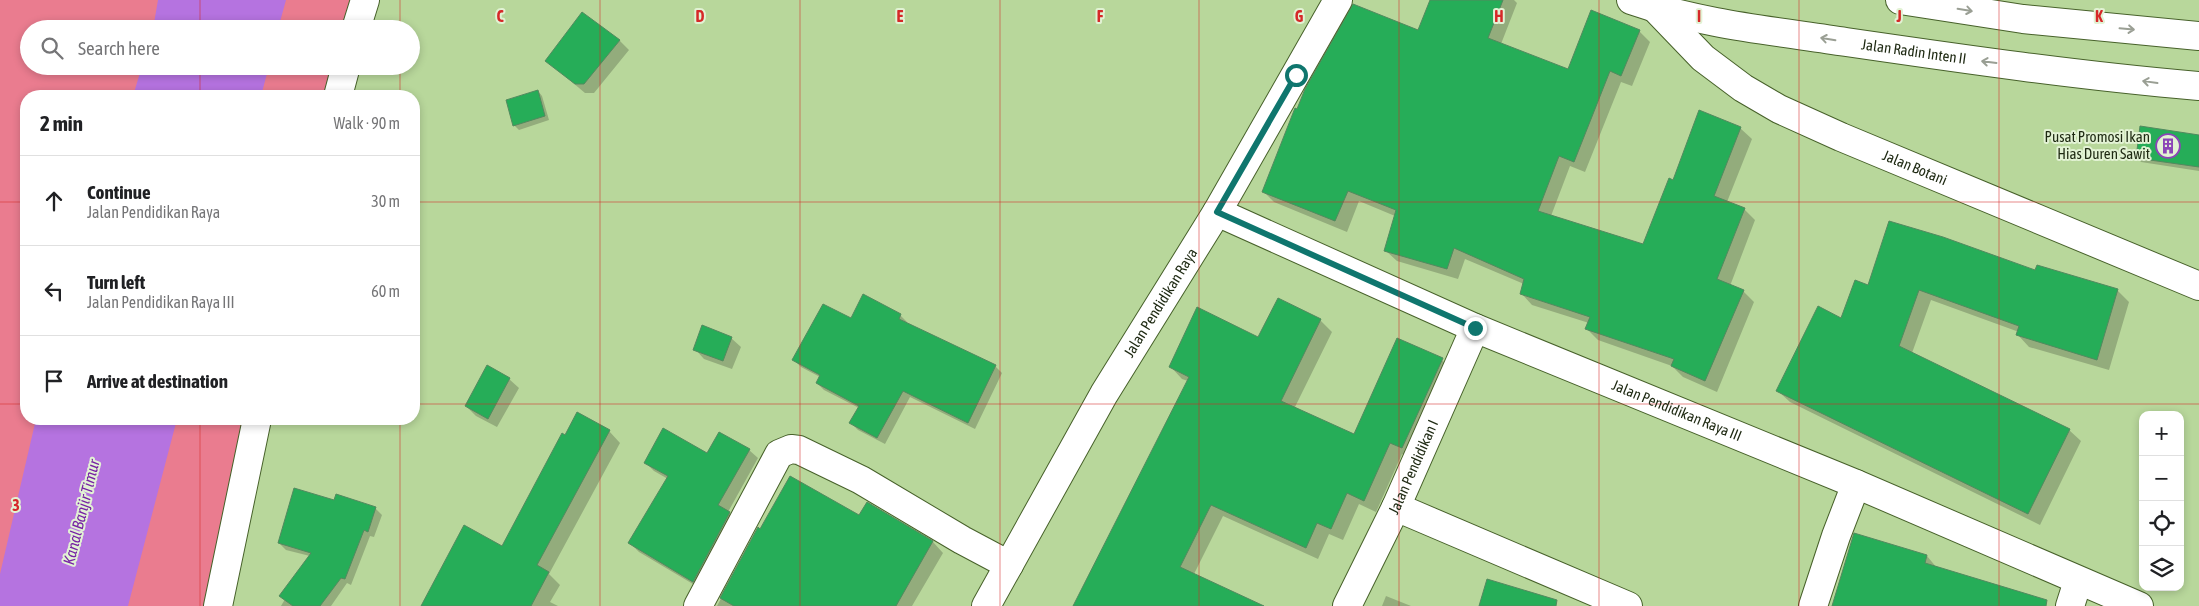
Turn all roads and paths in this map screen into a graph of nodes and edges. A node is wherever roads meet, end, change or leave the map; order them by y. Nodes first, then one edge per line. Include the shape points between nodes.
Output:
1 (365, 0) edge
2 (1338, 0) edge
3 (1900, 0) edge
4 (1643, 4) edge
5 (359, 20) edge
6 (2199, 36) edge
7 (344, 75) edge
8 (2199, 86) edge
9 (340, 90) edge
10 (1217, 212) junction
11 (2199, 286) edge
12 (1475, 328) junction
13 (256, 425) edge
14 (1856, 484) junction
15 (1396, 507) junction
16 (1009, 565) junction
17 (2074, 594) edge
18 (1594, 599) edge
19 (218, 606) edge
20 (698, 606) edge
21 (986, 606) edge
22 (1347, 606) edge
23 (1628, 606) edge
24 (1814, 606) edge
25 (2139, 606) edge

1 - 5 street
2 - 10 street, Jalan Pendidikan Raya
3 -> 6 street via 2023,19
8 -> 4 street, Jalan Radin Inten II via 1954,58 1731,24
4 - 11 street, Jalan Botani via 1703,58 1742,88 1779,109
7 - 9 street
10 - 12 street, Jalan Pendidikan Raya III
10 - 16 street, Jalan Pendidikan Raya via 1104,394
12 - 14 street, Jalan Pendidikan Raya III
12 - 15 street, Jalan Pendidikan I
13 - 19 street
14 - 17 street, Jalan Pendidikan Raya III
14 - 24 street
15 - 18 street
15 - 22 street, Jalan Pendidikan I
16 - 20 street via 861,480 791,449 779,454
16 - 21 street, Jalan Pendidikan Raya
17 - 25 street, Jalan Pendidikan Raya III
18 - 23 street

